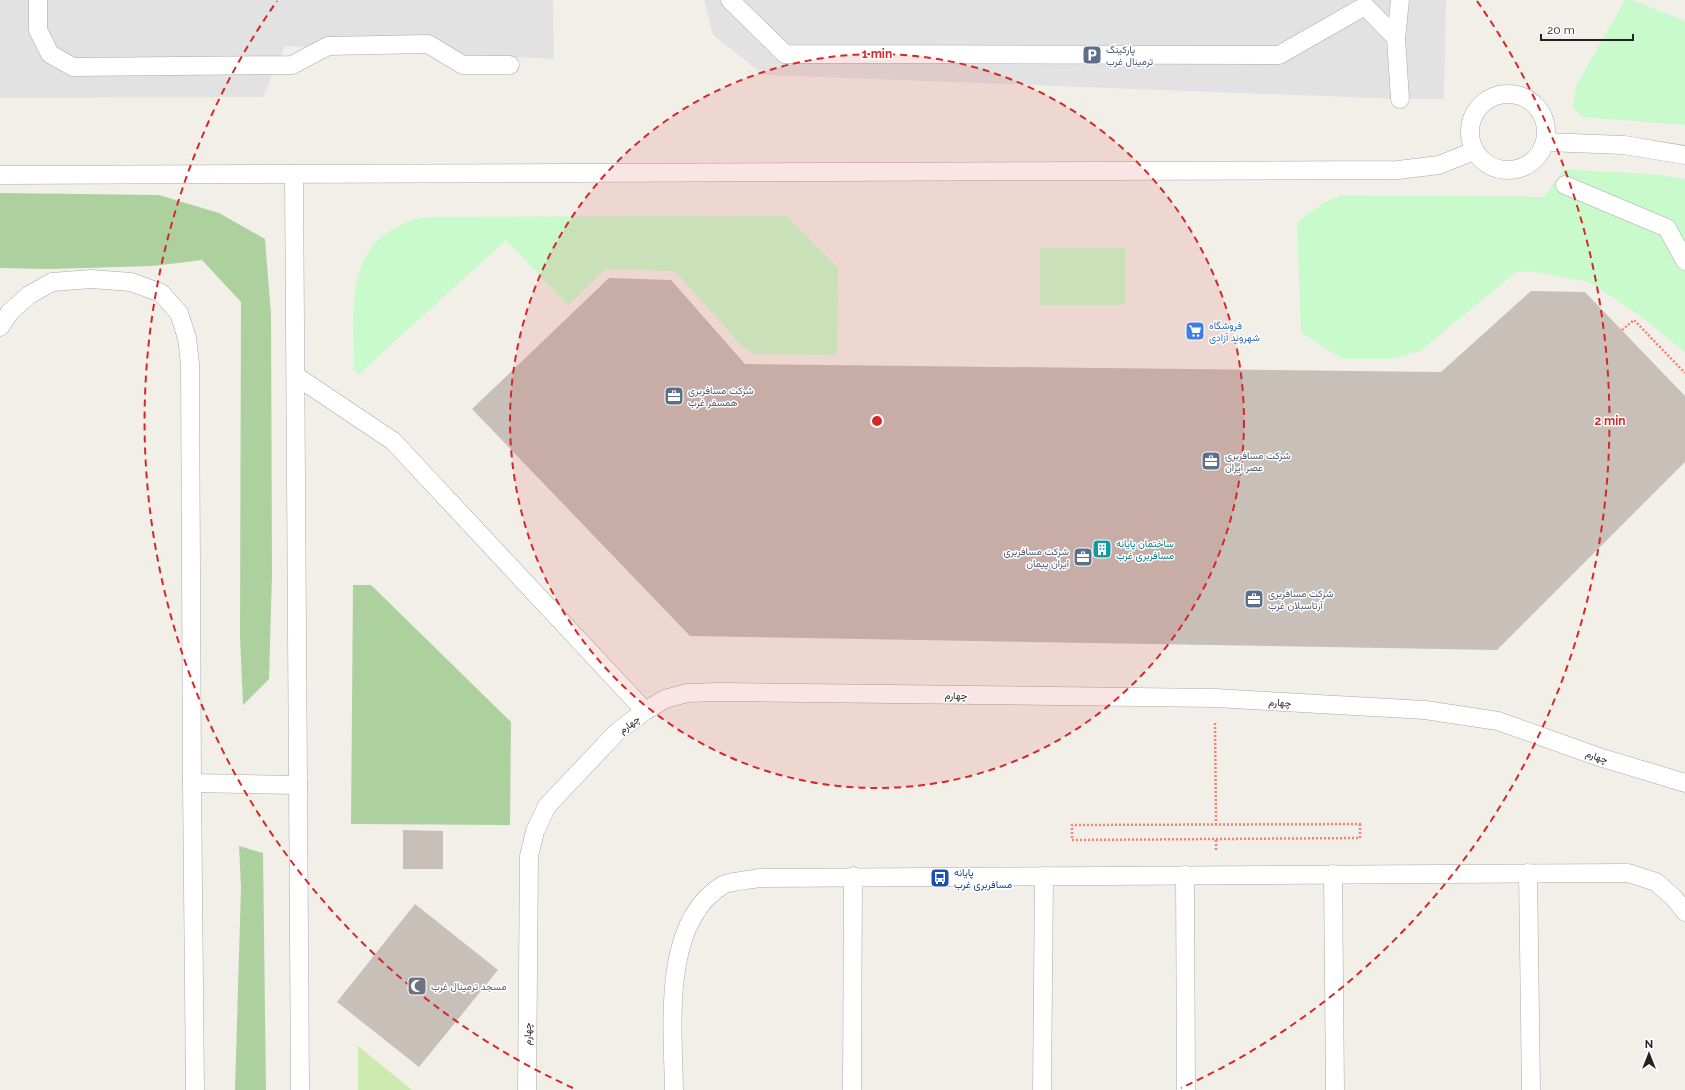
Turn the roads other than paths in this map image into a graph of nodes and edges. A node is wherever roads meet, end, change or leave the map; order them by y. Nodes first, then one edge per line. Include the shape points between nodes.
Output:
1 (38, 0) edge
2 (730, 0) edge
3 (1400, 0) edge
4 (1359, 3) edge
5 (1396, 38) junction
6 (510, 65) dead end
7 (1400, 98) dead end
8 (1545, 142) junction
9 (1474, 151) junction
10 (1685, 155) edge
11 (294, 174) junction
12 (0, 175) edge
13 (1565, 185) dead end
14 (1685, 261) edge
15 (0, 327) edge
16 (296, 376) junction
17 (645, 711) junction
18 (192, 783) junction
19 (1685, 783) edge
20 (298, 785) junction
21 (1528, 873) junction
22 (1333, 874) junction
23 (1185, 875) junction
24 (853, 876) junction
25 (1044, 876) junction
26 (1685, 912) edge
27 (195, 1090) edge
28 (300, 1090) edge
29 (527, 1090) edge
30 (674, 1090) edge
31 (852, 1090) edge
32 (1042, 1090) edge
33 (1186, 1090) edge
34 (1336, 1090) edge
35 (1531, 1090) edge

1 - 6 lane via 38,30 50,54 73,67 292,65 328,46 428,44 463,65
2 - 4 lane via 785,54 1279,55
3 - 5 lane
4 - 5 lane
5 - 7 lane
8 - 9 lane via 1539,155 1530,164 1506,171 1493,168 1482,161
8 - 9 lane via 1544,119 1537,108 1528,100 1516,95 1503,94 1491,98 1473,115 1470,140
8 - 10 lane via 1624,145
9 - 11 lane via 1439,165 1398,170
11 - 12 lane
11 - 16 lane
13 - 14 lane via 1666,228
15 - 18 lane via 10,312 29,295 52,282 131,282 161,293 179,313 188,338 190,364
16 - 17 lane via 393,441
16 - 20 lane
17 - 19 lane, چهارم via 665,699 687,693 718,692 1215,698 1425,710 1498,721 1599,757
17 - 29 lane, چهارم via 617,732 547,806 534,831 529,856
18 - 20 lane
18 - 27 lane
20 - 28 lane
21 - 22 lane
21 - 26 lane via 1628,873 1656,882
21 - 35 lane
22 - 23 lane
22 - 34 lane
23 - 25 lane
23 - 33 lane
24 - 25 lane
24 - 30 lane via 759,878 724,884 705,899 688,926 677,962 673,998
24 - 31 lane
25 - 32 lane

